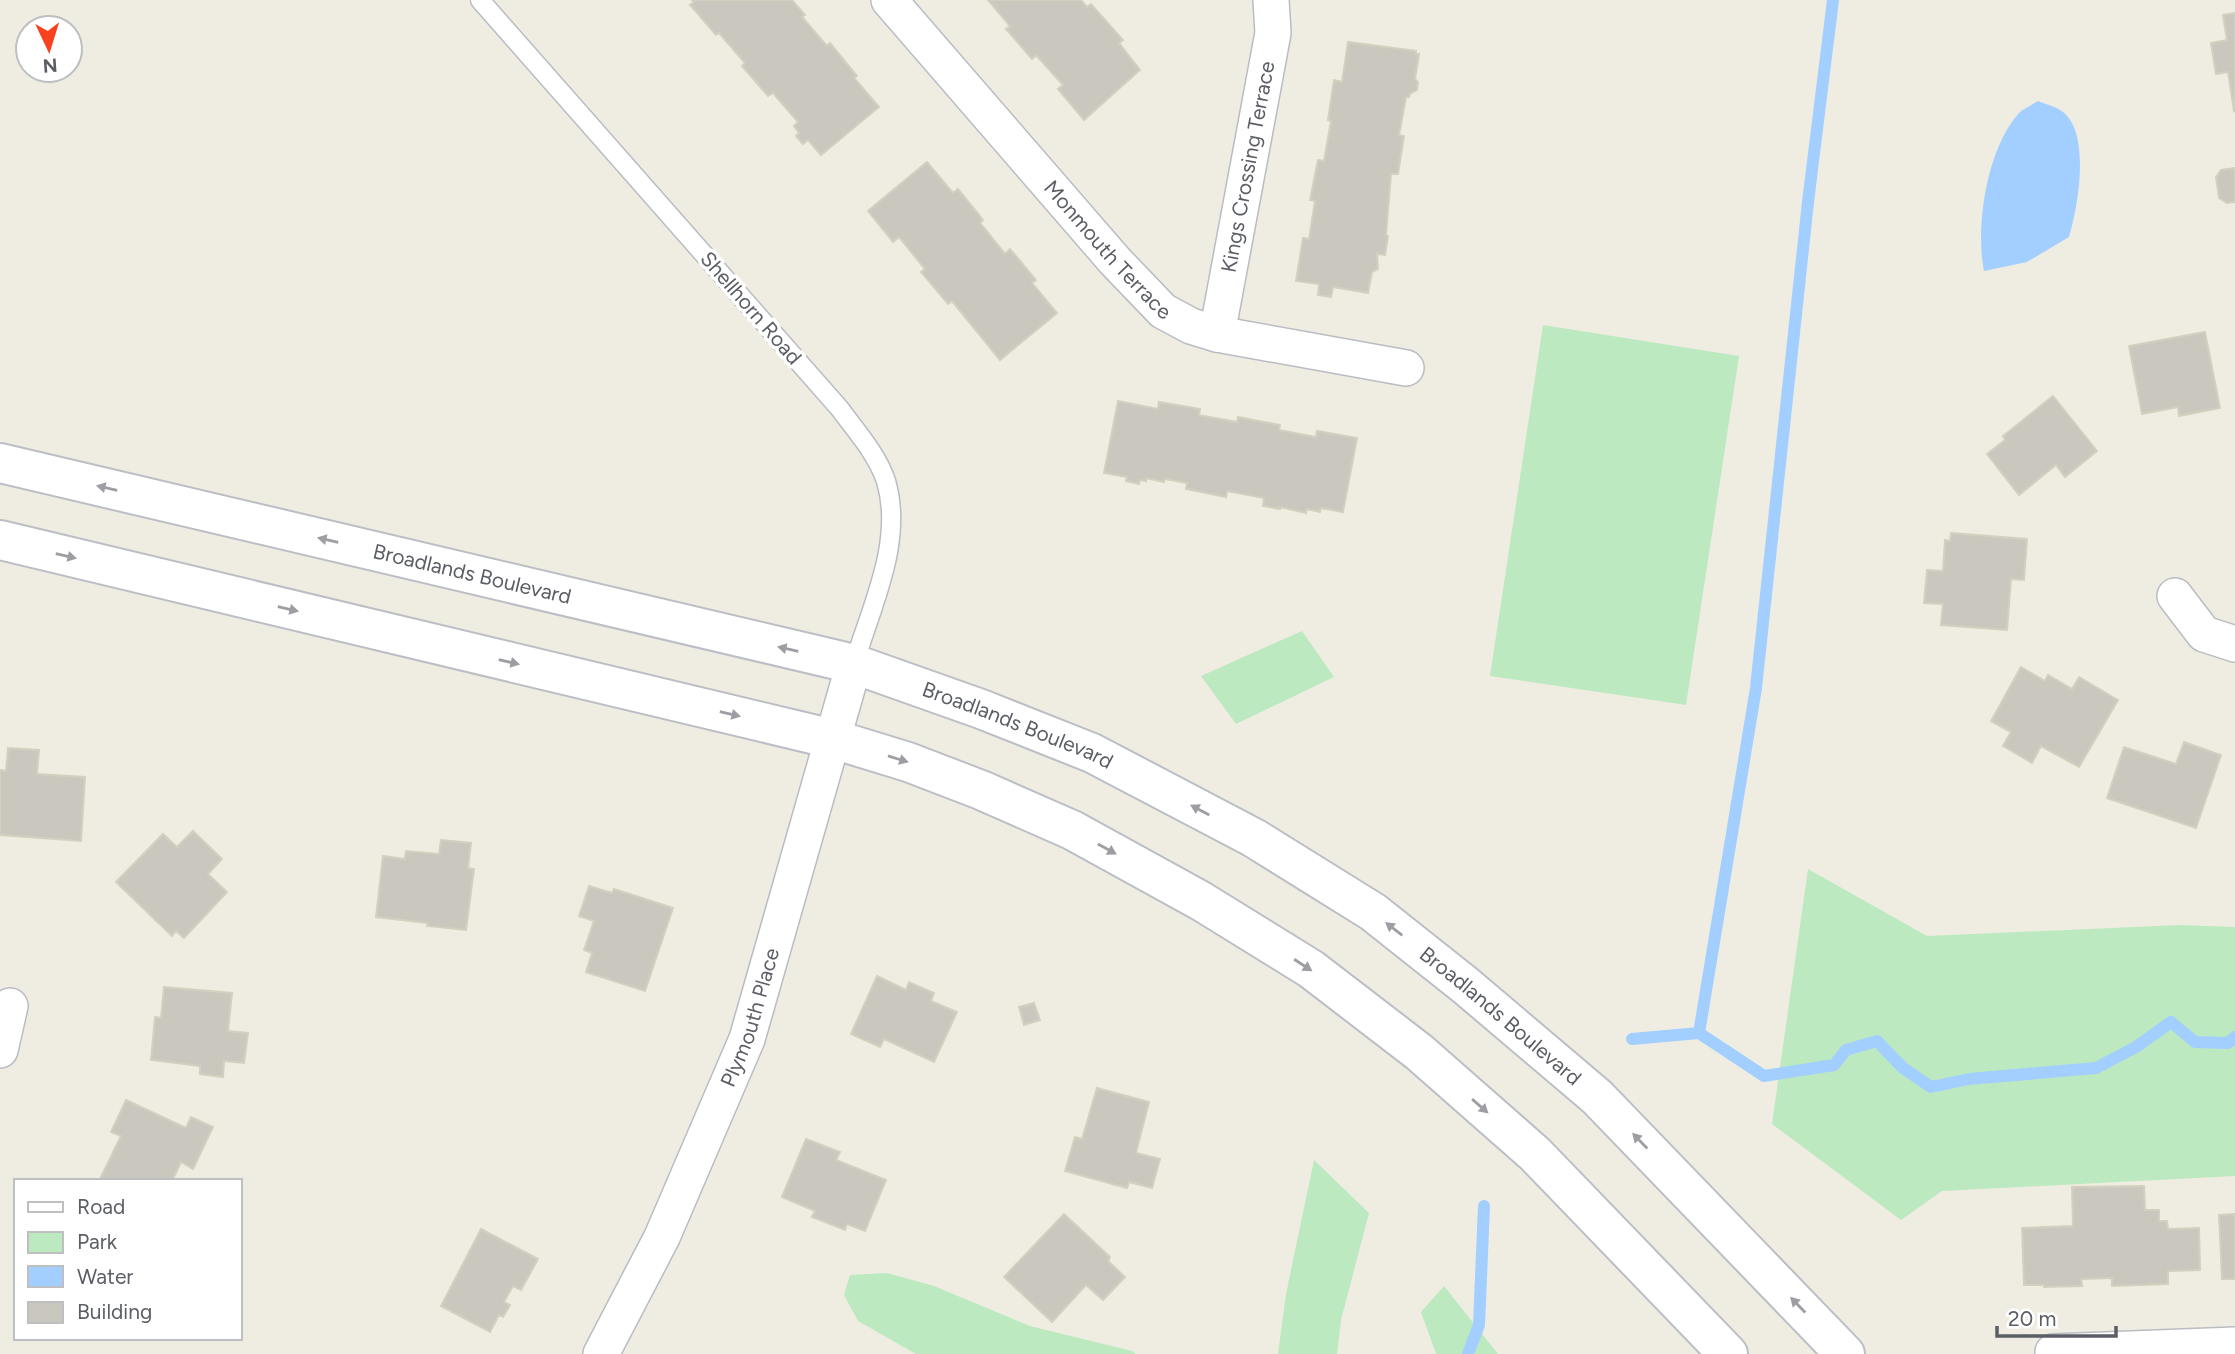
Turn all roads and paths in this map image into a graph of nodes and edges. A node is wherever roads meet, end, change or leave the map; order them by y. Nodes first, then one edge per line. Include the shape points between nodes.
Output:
1 (480, 0) edge
2 (889, 0) edge
3 (1271, 0) edge
4 (1217, 334) junction
5 (1406, 368) dead end
6 (0, 463) edge
7 (0, 540) edge
8 (2175, 596) dead end
9 (2235, 644) edge
10 (854, 664) junction
11 (833, 739) junction
12 (10, 1006) dead end
13 (0, 1049) edge
14 (2235, 1345) edge
15 (2053, 1352) dead end
16 (601, 1354) edge
17 (1728, 1354) edge
18 (1845, 1354) edge

1 - 10 lane, Shellhorn Road via 840,409 870,450 886,481 891,519 887,565
2 - 4 street, Monmouth Terrace via 1163,311
3 - 4 street, Kings Crossing Terrace via 1273,33
4 - 5 street, Monmouth Terrace
10 -> 6 main road, Broadlands Boulevard
7 -> 11 main road
8 - 9 street via 2204,634
10 - 11 street, Plymouth Place
18 -> 10 main road, Broadlands Boulevard via 1597,1097 1373,912 1254,838 1092,753
11 - 16 street, Plymouth Place via 747,1039 694,1168
11 -> 17 main road via 908,762 1072,830 1311,969 1419,1052 1535,1154
12 - 13 street
14 - 15 street

